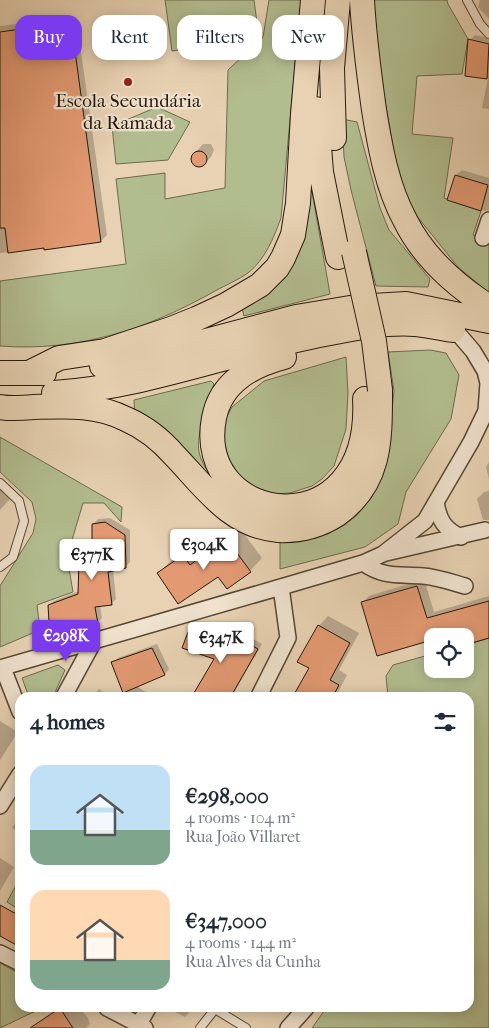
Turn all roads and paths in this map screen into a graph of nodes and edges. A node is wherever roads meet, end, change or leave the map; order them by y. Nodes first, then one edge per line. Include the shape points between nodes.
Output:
1 (313, 0) edge
2 (321, 0) edge
3 (338, 0) edge
4 (362, 0) edge
5 (467, 0) edge
6 (489, 34) edge
7 (489, 220) edge
8 (483, 238) dead end
9 (346, 255) junction
10 (489, 307) edge
11 (489, 321) edge
12 (351, 329) junction
13 (455, 330) junction
14 (489, 337) edge
15 (0, 373) edge
16 (29, 373) junction
17 (372, 390) junction
18 (0, 394) edge
19 (0, 407) edge
20 (489, 416) edge
21 (471, 442) junction
22 (0, 483) edge
23 (436, 502) junction
24 (485, 530) dead end
25 (461, 537) junction
26 (382, 554) junction
27 (363, 563) junction
28 (0, 567) edge
29 (465, 586) dead end
30 (281, 587) junction
31 (94, 641) junction
32 (2, 668) edge
33 (66, 692) edge
34 (261, 692) edge
35 (15, 700) edge
36 (15, 782) edge
37 (0, 806) edge
38 (0, 953) edge
39 (15, 960) edge
40 (111, 1012) edge
41 (147, 1012) edge
42 (213, 1012) edge
43 (218, 1012) edge
44 (302, 1012) edge
45 (122, 1022) edge
46 (142, 1026) edge
47 (200, 1028) edge
48 (246, 1028) edge
49 (288, 1028) edge

1 - 16 main road via 298,203 293,235 277,268 252,290 196,319 112,349 58,358
2 - 9 main road via 316,126 324,189
3 - 9 main road via 332,68 332,125
4 - 10 main road via 377,126 389,180 399,207 415,237 442,271
5 - 6 lane
7 - 8 street
9 - 17 main road via 360,352
11 - 16 main road via 406,304 356,307 296,317 115,364
12 - 13 main road via 415,324
12 - 17 main road via 313,347 255,366 230,384 219,402 213,424 215,452 226,478 262,504 298,506 323,498 343,481 351,468 358,452
12 - 18 main road via 280,343 125,384 61,392
13 - 14 main road
13 - 21 street via 480,360 488,383 486,410
15 - 16 main road
17 - 19 main road via 380,427 373,469 362,490 347,507 327,520 286,530 260,527 226,510 162,443 140,426 113,413 80,406
20 - 21 street
21 - 23 street
22 - 28 lane via 20,501 24,520 13,557
23 - 25 street via 442,525
23 - 26 street via 424,521
24 - 25 street
25 - 26 street
26 - 27 street
27 - 29 street via 390,574 423,576
27 - 30 street
30 - 31 street
30 - 34 street via 288,638
31 - 32 street
31 - 33 street
32 - 35 street
36 - 37 street
38 - 39 street
40 - 45 street
41 - 46 street
42 - 47 lane
43 - 48 lane
44 - 49 street
45 - 46 street

